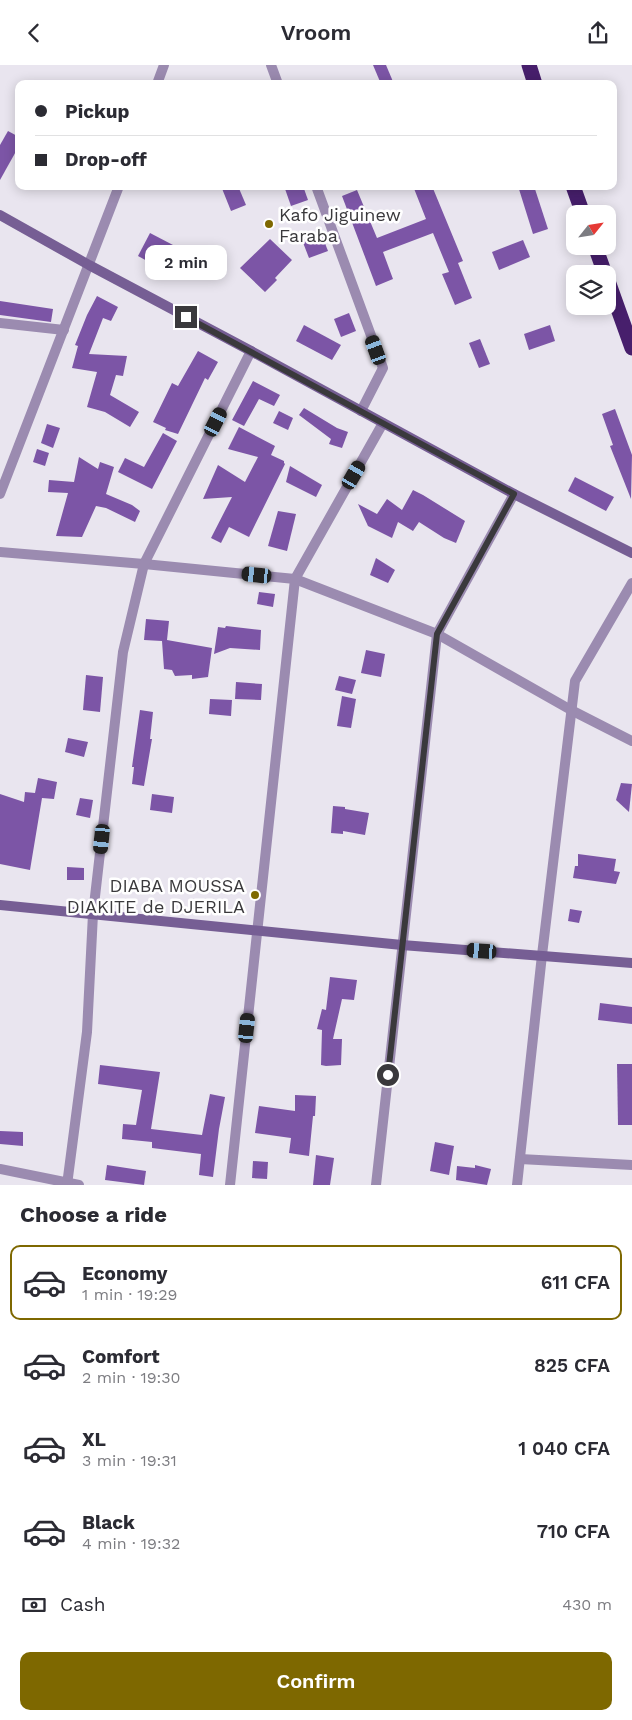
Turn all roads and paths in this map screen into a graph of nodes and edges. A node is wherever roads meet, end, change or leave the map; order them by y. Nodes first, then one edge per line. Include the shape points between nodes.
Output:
1 (164, 65) edge
2 (271, 65) edge
3 (528, 65) edge
4 (158, 80) edge
5 (277, 80) edge
6 (534, 80) edge
7 (117, 190) edge
8 (317, 190) edge
9 (574, 190) edge
10 (580, 205) edge
11 (0, 215) edge
12 (89, 265) junction
13 (616, 299) edge
14 (0, 323) edge
15 (628, 326) edge
16 (64, 330) junction
17 (632, 349) edge
18 (251, 351) junction
19 (361, 411) junction
20 (383, 423) junction
21 (0, 494) edge
22 (514, 494) junction
23 (0, 551) edge
24 (632, 553) edge
25 (144, 564) junction
26 (295, 579) junction
27 (632, 583) edge
28 (437, 634) junction
29 (571, 710) junction
30 (632, 741) edge
31 (0, 905) edge
32 (93, 914) junction
33 (257, 930) junction
34 (402, 945) junction
35 (542, 955) junction
36 (632, 963) edge
37 (520, 1159) junction
38 (632, 1165) edge
39 (0, 1169) edge
40 (68, 1184) edge
41 (79, 1185) edge
42 (230, 1185) edge
43 (376, 1185) edge
44 (517, 1185) edge

1 - 4 street
2 - 5 street
3 - 6 highway
7 - 12 street
8 - 19 street via 383,368
9 - 10 highway
11 - 12 street
12 - 16 street
12 - 18 street
13 - 15 highway
14 - 16 street
15 - 17 highway
16 - 21 street
18 - 19 street
18 - 25 street
19 - 20 street
20 - 22 street
20 - 26 street
22 - 24 street
22 - 28 street
23 - 25 street
25 - 26 street
25 - 32 street via 124,652
26 - 28 street
26 - 33 street
27 - 29 street via 575,681
28 - 29 street
28 - 34 street
29 - 30 street
29 - 35 street
31 - 32 street
32 - 33 street
32 - 40 street via 87,1032
33 - 34 street
33 - 42 street
34 - 35 street
34 - 43 street
35 - 36 street
35 - 37 street
37 - 38 street
37 - 44 street
39 - 40 street
40 - 41 street

